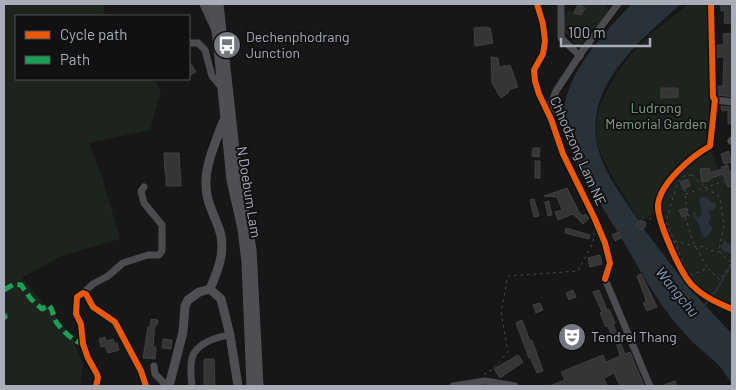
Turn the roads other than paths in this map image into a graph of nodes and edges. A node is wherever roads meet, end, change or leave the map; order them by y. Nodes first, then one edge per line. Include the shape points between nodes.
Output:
1 (203, 4) edge
2 (212, 4) edge
3 (219, 4) edge
4 (537, 4) edge
5 (561, 4) edge
6 (618, 4) edge
7 (711, 4) edge
8 (217, 38) junction
9 (190, 43) edge
10 (580, 56) junction
11 (222, 88) junction
12 (715, 100) junction
13 (732, 102) edge
14 (224, 118) junction
15 (551, 120) junction
16 (144, 187) dead end
17 (210, 289) junction
18 (83, 293) junction
19 (732, 309) edge
20 (230, 334) junction
21 (154, 366) dead end
22 (96, 386) edge
23 (146, 386) edge
24 (168, 386) edge
25 (192, 386) edge
26 (238, 386) edge
27 (251, 386) edge
28 (259, 386) edge
29 (453, 386) edge
30 (515, 386) edge
31 (650, 386) edge

1 - 8 street
2 - 8 main road, N Doebum Lam
3 - 28 main road, N Doebum Lam via 238,177 252,249
4 - 15 street, Chhodzong Lam NE via 545,41 534,70 535,81
5 - 10 street via 560,38
6 - 10 street
7 - 12 street
8 - 11 main road, N Doebum Lam
9 - 11 street via 198,43 205,50 212,76
10 - 15 street via 556,92 551,104
11 - 14 main road, N Doebum Lam
12 - 13 street
12 - 19 street via 709,147 672,177 661,192 658,205 666,237 691,284 704,295
14 - 17 main road via 205,183 207,200 223,243 221,260
14 - 27 main road, N Doebum Lam via 246,262
15 - 31 street, Chhodzong Lam NE via 563,154 608,251 610,263 605,279
16 - 18 street via 141,191 144,203 162,225 162,251 158,255 123,263
17 - 20 main road via 221,299
17 - 24 main road via 199,292 184,306 183,332
18 - 22 street via 77,296 76,314 86,351 97,374
18 - 23 street via 93,307 116,322
20 - 25 street via 214,338 192,357
20 - 26 main road
21 - 24 street via 155,374
29 - 30 street via 486,381

